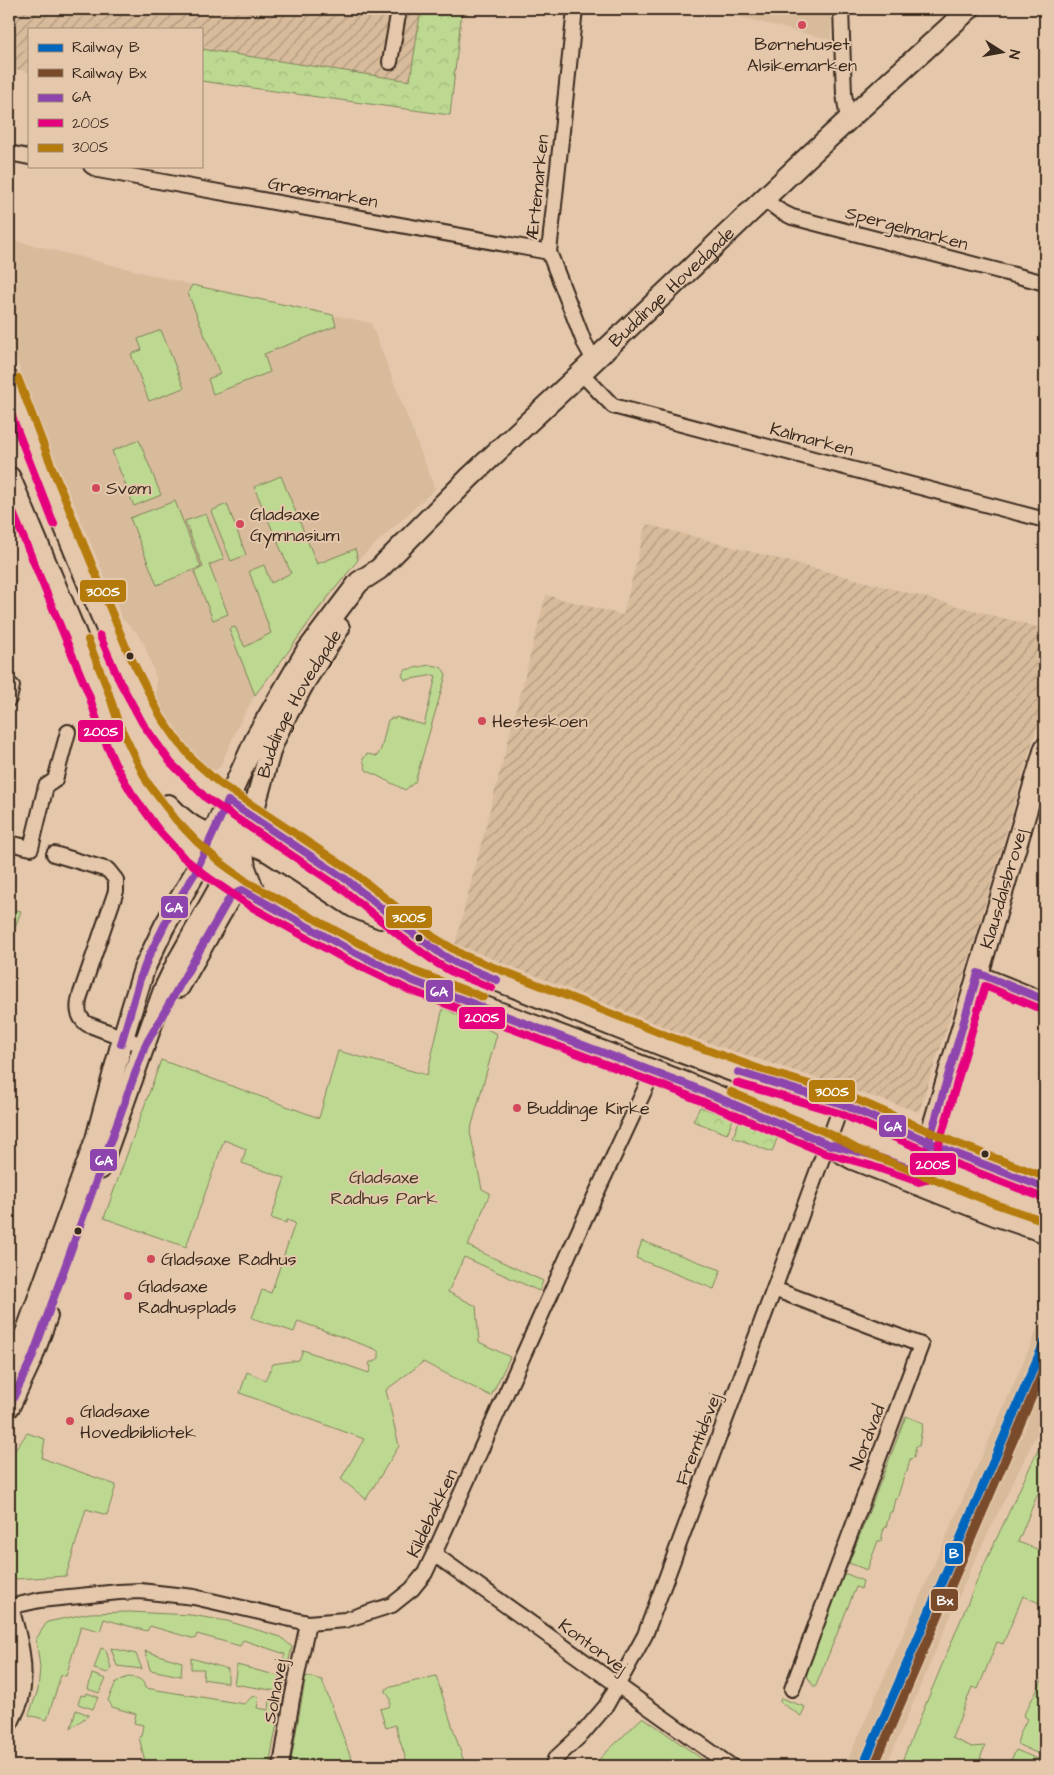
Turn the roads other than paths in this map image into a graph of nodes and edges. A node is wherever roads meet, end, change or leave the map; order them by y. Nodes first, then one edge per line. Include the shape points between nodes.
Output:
1 (399, 9) edge
2 (575, 9) edge
3 (841, 9) edge
4 (969, 9) edge
5 (390, 62) dead end
6 (848, 120) junction
7 (9, 154) edge
8 (28, 157) edge
9 (94, 168) edge
10 (764, 199) junction
11 (549, 252) junction
12 (1045, 283) edge
13 (588, 367) junction
14 (9, 382) edge
15 (9, 478) edge
16 (1045, 520) edge
17 (378, 568) junction
18 (9, 686) edge
19 (9, 698) edge
20 (109, 726) junction
21 (68, 732) dead end
22 (1045, 748) edge
23 (229, 821) junction
24 (9, 842) edge
25 (54, 854) dead end
26 (228, 879) junction
27 (978, 973) junction
28 (1045, 1000) edge
29 (123, 1038) junction
30 (145, 1046) junction
31 (653, 1072) junction
32 (842, 1104) junction
33 (929, 1143) junction
34 (828, 1144) junction
35 (918, 1178) junction
36 (1045, 1188) edge
37 (1045, 1231) edge
38 (774, 1289) junction
39 (9, 1373) edge
40 (9, 1407) edge
41 (434, 1554) junction
42 (9, 1607) edge
43 (9, 1611) edge
44 (308, 1623) junction
45 (617, 1686) junction
46 (792, 1689) dead end
47 (9, 1720) edge
48 (281, 1766) edge
49 (553, 1766) edge
50 (731, 1766) edge

1 - 5 street
2 - 11 street, Ærtemarken
3 - 6 street
4 - 6 street, Buddinge Hovedgade
6 - 10 street, Buddinge Hovedgade
7 - 8 street
9 - 11 street, Græsmarken
10 - 12 street, Spergelmarken via 792,217
10 - 13 street, Buddinge Hovedgade
11 - 13 street, Ærtemarken via 584,342
13 - 16 street, Kålmarken via 613,406
13 - 17 street, Buddinge Hovedgade
14 - 23 main road via 130,679 168,746
15 - 20 main road via 88,666
17 - 23 street, Buddinge Hovedgade via 368,590 304,681 271,748
17 - 23 street, Buddinge Hovedgade via 359,582 306,652 258,734
18 - 19 street via 12,686
20 - 23 main road via 139,770 182,821 197,830
20 - 26 main road via 139,787 168,826
21 - 24 street via 55,780 46,786 31,848
22 - 27 street, Klausdalsbrovej
23 - 26 main road via 212,850
23 - 26 main road via 246,877
23 - 32 main road via 348,880 429,946 458,964 742,1074
25 - 29 street via 108,870 116,880 116,891 78,1005 84,1022
26 - 29 street via 165,925 140,979
26 - 30 street via 176,963
26 - 30 street via 230,896
26 - 31 main road via 413,981
27 - 28 street, Klausdalsbrovej
27 - 33 street, Klausdalsbrovej
29 - 30 street
29 - 39 street via 96,1139
30 - 40 street via 32,1358
31 - 34 main road
31 - 41 street, Kildebakken
32 - 33 main road
32 - 34 street, Fremtidsvej
33 - 35 street, Klausdalsbrovej
33 - 36 main road
34 - 35 main road via 853,1158
34 - 38 street, Fremtidsvej
35 - 37 main road via 996,1214
38 - 45 street, Fremtidsvej via 645,1634
38 - 46 street, Nordvad via 922,1345
41 - 44 street, Kildebakken via 412,1589 392,1605 345,1620
41 - 45 street, Kontorvej
42 - 44 street, Kildebakken via 40,1600 155,1592 194,1597
43 - 47 street via 19,1649 20,1675 18,1700
44 - 48 street, Solnavej
45 - 49 street, Fremtidsvej via 606,1706 555,1759
45 - 50 street, Kontorvej

